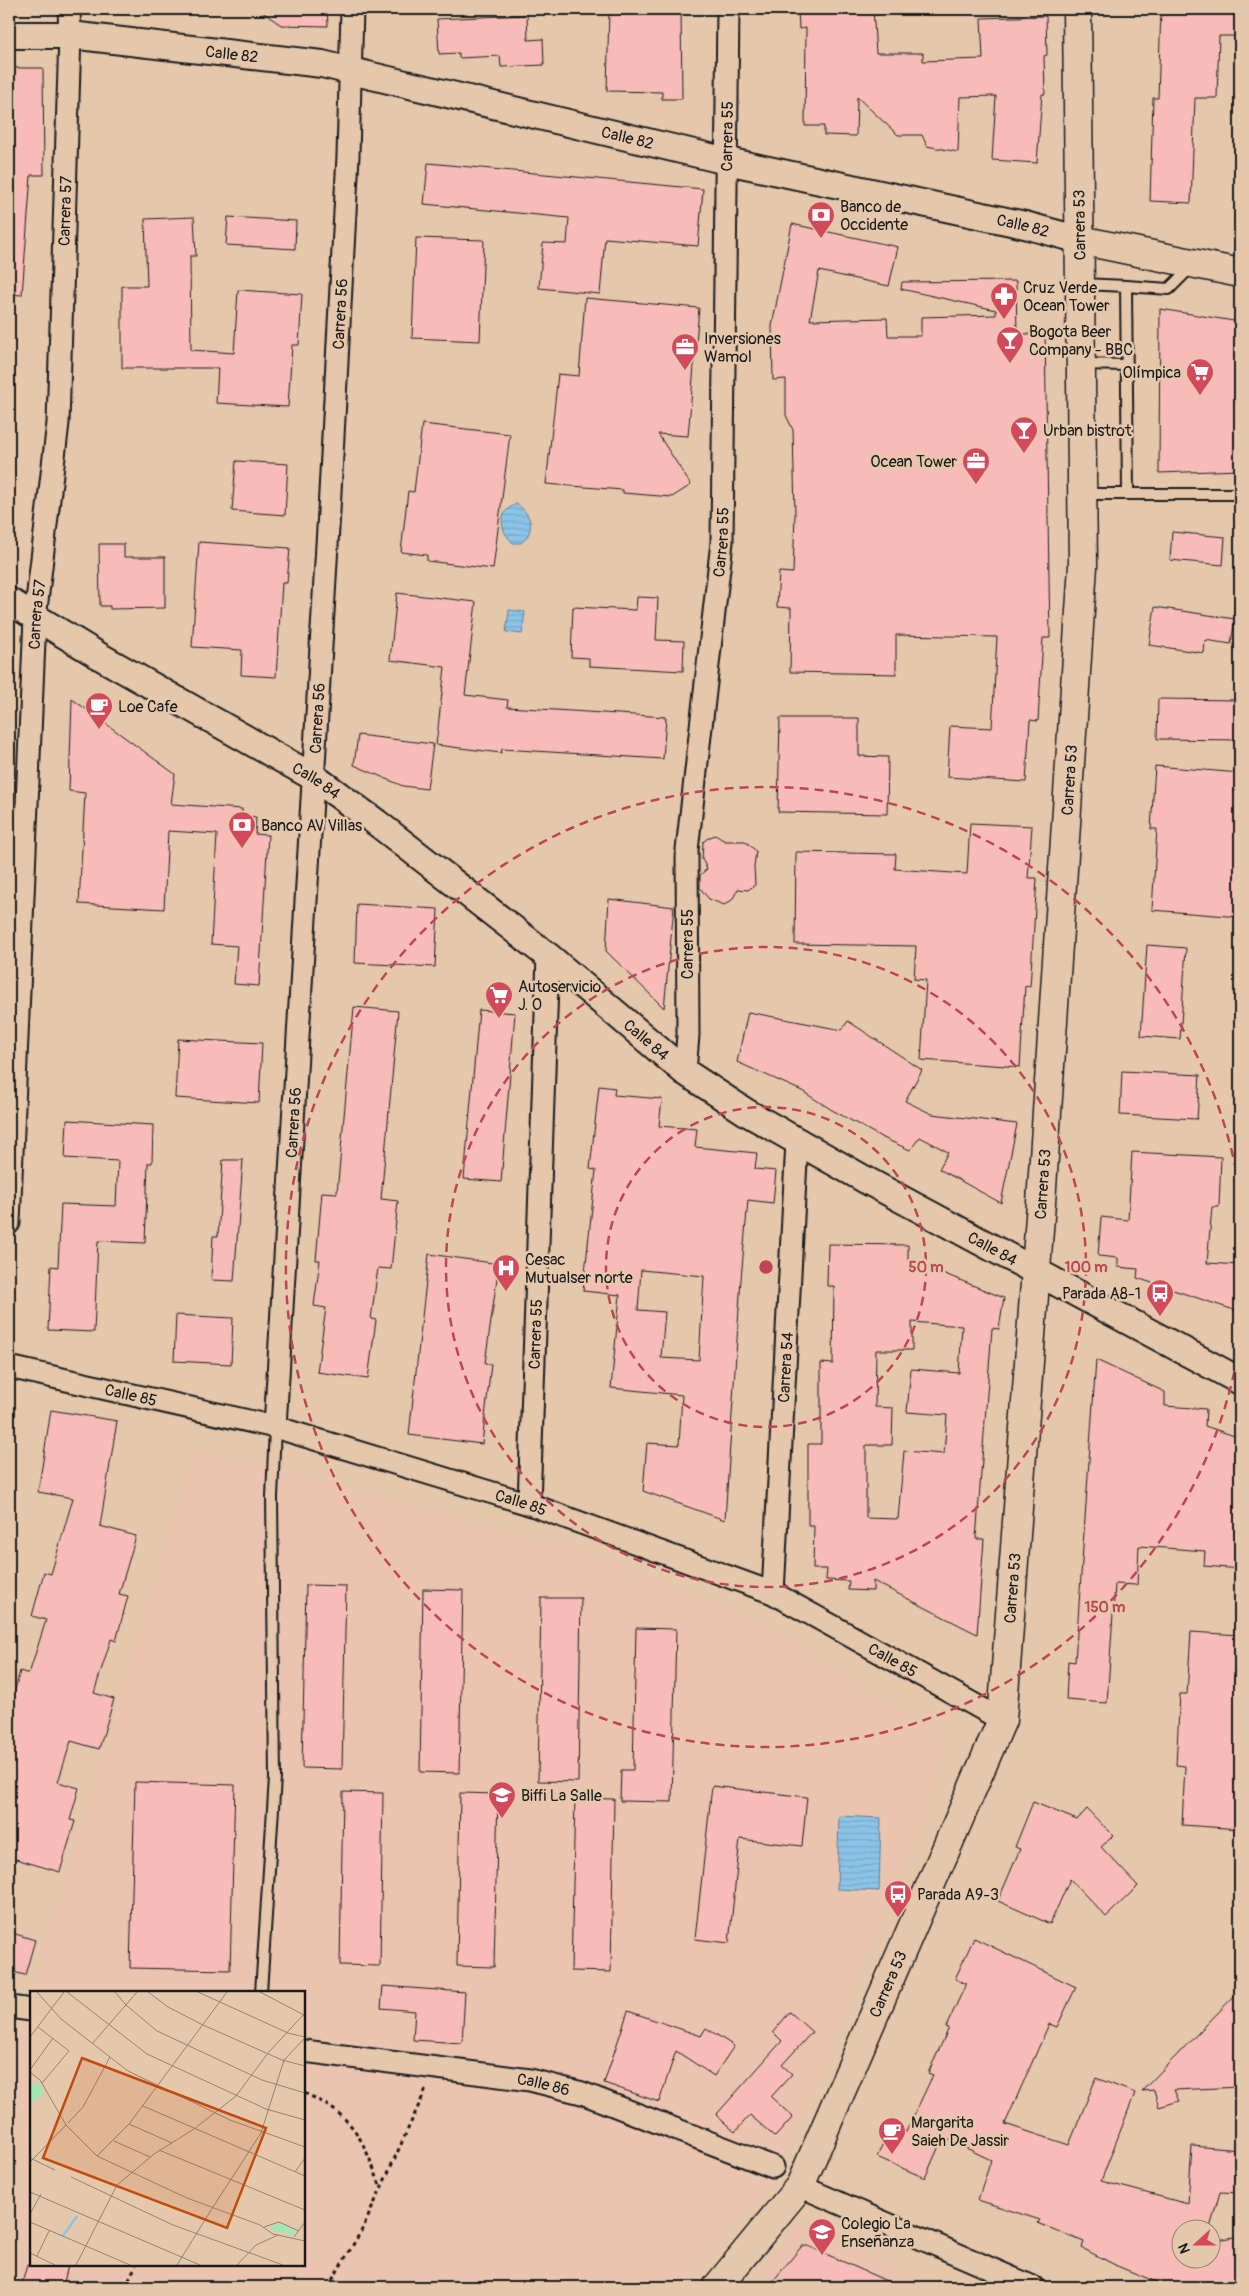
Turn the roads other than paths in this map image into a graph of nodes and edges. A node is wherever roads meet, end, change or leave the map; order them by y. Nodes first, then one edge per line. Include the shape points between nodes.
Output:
1 (69, 9) edge
2 (352, 9) edge
3 (728, 9) edge
4 (1077, 9) edge
5 (9, 35) edge
6 (70, 35) junction
7 (351, 72) junction
8 (726, 162) junction
9 (1080, 240) junction
10 (1194, 264) junction
11 (1240, 273) edge
12 (1080, 284) junction
13 (1126, 286) junction
14 (1081, 364) junction
15 (1126, 365) junction
16 (1083, 494) junction
17 (1128, 494) junction
18 (1240, 494) edge
19 (9, 601) edge
20 (36, 618) junction
21 (314, 778) junction
22 (548, 956) junction
23 (685, 1072) junction
24 (797, 1142) junction
25 (9, 1223) edge
26 (1035, 1271) junction
27 (9, 1367) edge
28 (1240, 1381) edge
29 (275, 1427) junction
30 (529, 1504) junction
31 (773, 1593) junction
32 (1002, 1720) junction
33 (261, 1991) edge
34 (9, 2007) edge
35 (30, 2010) edge
36 (305, 2051) edge
37 (773, 2167) dead end
38 (800, 2186) junction
39 (717, 2287) edge
40 (1033, 2287) edge

1 - 6 street, Carrera 57
2 - 7 street, Carrera 56
3 - 8 street, Carrera 55
4 - 9 main road, Carrera 53
5 - 6 street, Calle 82
6 - 7 street, Calle 82 via 288,59
6 - 20 street, Carrera 57 via 58,424
7 - 8 street, Calle 82
7 - 21 street, Carrera 56
8 - 9 street, Calle 82 via 1025,225
8 - 23 street, Carrera 55 via 722,542 687,850 688,1035
9 - 10 main road, Calle 82
9 - 12 main road, Carrera 53
10 - 11 main road, Calle 82
10 - 13 lane via 1169,289
12 - 13 lane
12 - 14 main road, Carrera 53
13 - 15 lane
14 - 15 lane
14 - 16 main road, Carrera 53
15 - 17 lane
16 - 17 lane
16 - 26 main road, Carrera 53 via 1083,566
17 - 18 lane
19 - 20 street, Calle 84
20 - 21 street, Calle 84
20 - 25 street, Carrera 57
21 - 22 street, Calle 84
21 - 29 street, Carrera 56
22 - 23 street, Calle 84
22 - 30 street, Carrera 55
23 - 24 street, Calle 84
24 - 26 street, Calle 84
24 - 31 street, Carrera 54
26 - 28 street, Calle 84
26 - 32 main road, Carrera 53
27 - 29 street, Calle 85
29 - 30 street, Calle 85
29 - 33 lane via 272,1497 275,1778
30 - 31 street, Calle 85
31 - 32 street, Calle 85
32 - 38 main road, Carrera 53
34 - 35 street
36 - 37 street, Calle 86 via 530,2080 582,2092
38 - 39 main road, Carrera 53
38 - 40 street

